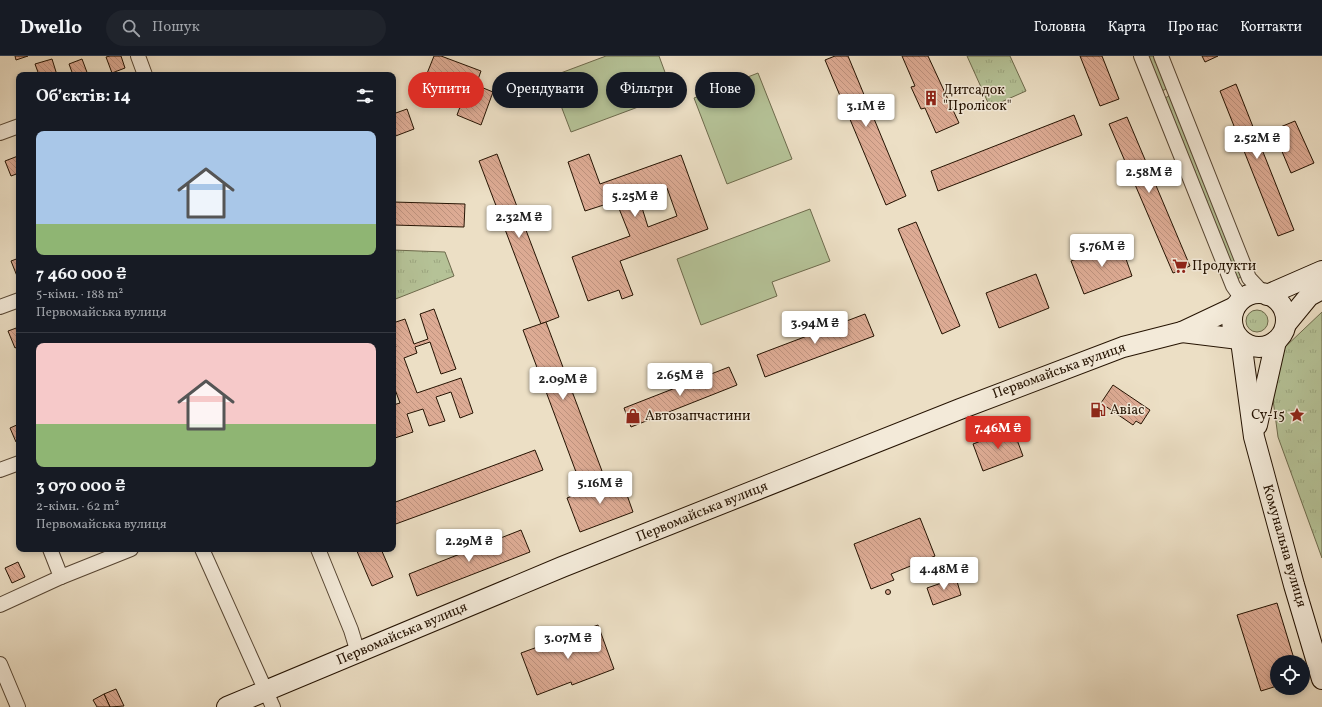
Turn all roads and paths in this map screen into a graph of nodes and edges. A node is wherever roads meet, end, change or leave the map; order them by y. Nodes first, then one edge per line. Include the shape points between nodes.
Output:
1 (138, 56) edge
2 (1141, 56) edge
3 (1161, 56) edge
4 (144, 72) edge
5 (16, 127) edge
6 (0, 133) edge
7 (1322, 271) edge
8 (1322, 289) edge
9 (1266, 294) junction
10 (16, 301) edge
11 (1239, 303) junction
12 (0, 307) edge
13 (1182, 332) junction
14 (1281, 333) junction
15 (1240, 340) junction
16 (1254, 437) junction
17 (16, 466) edge
18 (0, 470) edge
19 (51, 552) edge
20 (124, 552) edge
21 (203, 552) edge
22 (319, 552) edge
23 (61, 577) junction
24 (0, 605) edge
25 (358, 653) junction
26 (0, 664) edge
27 (1322, 679) edge
28 (269, 699) edge
29 (18, 707) edge
30 (227, 707) edge

1 - 4 street
2 - 11 street
3 - 9 street via 1249,278
5 - 6 street
7 - 9 main road
8 - 14 main road via 1309,296
9 - 11 main road via 1254,294
9 - 14 main road via 1278,301 1284,312
10 - 12 street
11 - 13 main road, Первомайська вулиця
11 - 15 main road via 1232,316 1232,326
13 - 15 main road, Первомайська вулиця
13 - 25 main road, Первомайська вулиця via 1123,347 1044,376 562,567
14 - 15 main road via 1268,346 1258,348
14 - 16 main road, Комунальна вулиця
15 - 16 main road, Комунальна вулиця
16 - 27 main road, Комунальна вулиця
17 - 18 street
19 - 23 street
20 - 23 street
21 - 28 street
22 - 25 street
23 - 24 street
25 - 28 main road, Первомайська вулиця
26 - 29 street
28 - 30 main road, Первомайська вулиця

